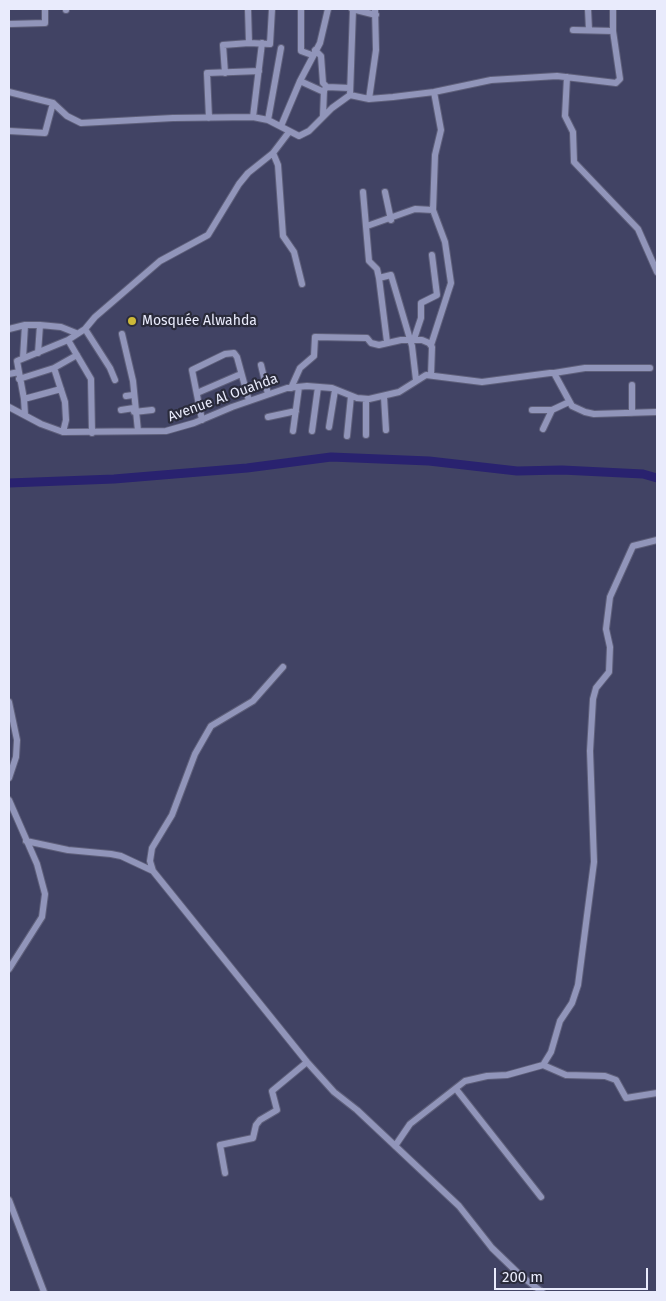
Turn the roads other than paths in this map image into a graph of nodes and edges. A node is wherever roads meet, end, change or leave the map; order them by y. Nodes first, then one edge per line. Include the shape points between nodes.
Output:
1 (45, 9) edge
2 (248, 9) edge
3 (272, 9) edge
4 (301, 9) edge
5 (328, 9) edge
6 (353, 9) edge
7 (588, 9) edge
8 (613, 9) edge
9 (375, 12) edge
10 (9, 24) edge
11 (573, 30) dead end
12 (589, 30) junction
13 (613, 30) junction
14 (249, 43) junction
15 (262, 44) junction
16 (281, 48) dead end
17 (314, 53) junction
18 (260, 71) junction
19 (225, 72) junction
20 (567, 77) junction
21 (300, 81) junction
22 (325, 90) junction
23 (9, 92) edge
24 (350, 92) junction
25 (434, 92) junction
26 (369, 99) junction
27 (54, 103) junction
28 (323, 116) junction
29 (254, 117) junction
30 (209, 118) junction
31 (268, 120) junction
32 (281, 126) junction
33 (9, 131) edge
34 (290, 132) junction
35 (273, 153) junction
36 (363, 192) dead end
37 (385, 192) dead end
38 (433, 210) junction
39 (391, 220) junction
40 (367, 226) junction
41 (432, 255) dead end
42 (657, 272) edge
43 (379, 278) junction
44 (302, 284) dead end
45 (25, 325) junction
46 (40, 325) junction
47 (9, 329) edge
48 (85, 329) junction
49 (76, 334) junction
50 (122, 334) dead end
51 (68, 340) junction
52 (411, 340) junction
53 (387, 342) junction
54 (431, 345) junction
55 (38, 353) junction
56 (77, 355) junction
57 (23, 358) junction
58 (260, 365) dead end
59 (54, 368) junction
60 (650, 368) dead end
61 (554, 373) junction
62 (9, 374) edge
63 (241, 374) junction
64 (19, 375) junction
65 (430, 375) junction
66 (116, 380) dead end
67 (416, 380) junction
68 (632, 385) dead end
69 (295, 387) junction
70 (318, 387) junction
71 (61, 389) junction
72 (335, 390) junction
73 (197, 393) junction
74 (268, 394) junction
75 (133, 395) junction
76 (126, 396) dead end
77 (351, 396) junction
78 (384, 397) junction
79 (24, 399) junction
80 (366, 399) junction
81 (249, 401) junction
82 (569, 402) junction
83 (9, 408) edge
84 (121, 410) dead end
85 (134, 410) junction
86 (152, 410) dead end
87 (532, 410) dead end
88 (552, 410) junction
89 (296, 411) junction
90 (657, 412) edge
91 (632, 413) junction
92 (25, 415) junction
93 (268, 417) dead end
94 (202, 420) junction
95 (329, 427) dead end
96 (543, 429) dead end
97 (386, 430) dead end
98 (292, 431) dead end
99 (63, 432) junction
100 (138, 432) junction
101 (312, 432) dead end
102 (92, 433) junction
103 (366, 435) dead end
104 (347, 436) dead end
105 (657, 540) edge
106 (283, 667) dead end
107 (9, 702) edge
108 (9, 778) edge
109 (9, 800) edge
110 (26, 841) junction
111 (153, 872) junction
112 (9, 969) edge
113 (307, 1062) junction
114 (543, 1065) junction
115 (456, 1089) junction
116 (657, 1093) edge
117 (395, 1146) junction
118 (225, 1173) dead end
119 (541, 1197) dead end
120 (9, 1200) edge
121 (44, 1292) edge
122 (542, 1292) edge

1 - 10 street via 45,23
2 - 14 street
3 - 15 street via 270,44
4 - 17 street via 301,51
5 - 17 street via 320,43
6 - 9 street
6 - 24 street
7 - 12 street
8 - 13 street
9 - 26 street via 376,50
11 - 12 street
12 - 13 street
13 - 20 street via 620,79 616,83
14 - 15 street
14 - 19 street via 223,45
15 - 18 street
16 - 31 street
17 - 21 street
17 - 22 street via 321,56
18 - 19 street
18 - 29 street
19 - 30 street via 207,74
20 - 25 street via 491,80
20 - 42 street via 565,116 573,132 574,162 638,229
21 - 22 street
21 - 32 street
22 - 24 street via 334,86
22 - 28 street
23 - 27 street
24 - 26 street
24 - 28 street
25 - 26 street
25 - 38 street via 440,130 435,155
27 - 30 street via 80,123
27 - 33 street via 45,133
28 - 34 street via 304,135
29 - 30 street
29 - 31 street
31 - 32 street
32 - 34 street
34 - 35 street
35 - 44 street via 278,165 283,236 294,252
35 - 48 street via 239,184 208,234 160,262
36 - 40 street
37 - 39 street
38 - 39 street via 418,208
38 - 54 street via 444,242 451,283
39 - 40 street
40 - 43 street via 369,261 376,267
41 - 52 street via 437,295 421,304 422,318
43 - 52 street via 391,275
43 - 53 street
45 - 46 street
45 - 47 street
45 - 57 street
46 - 49 street via 61,327
46 - 55 street
48 - 49 street
48 - 66 street
49 - 51 street
50 - 75 street
51 - 55 street
51 - 56 street
52 - 53 street
52 - 54 street via 422,340
52 - 67 street
53 - 69 street via 379,345 367,338 315,336 314,356 300,368
54 - 65 street
55 - 57 street
56 - 59 street
56 - 102 street via 92,379
57 - 64 street via 17,361
58 - 74 street
59 - 64 street
59 - 71 street
60 - 61 street, Avenue Al Ouahda via 592,368
61 - 65 street, Avenue Al Ouahda via 475,382
61 - 82 street
62 - 64 street
63 - 73 street
63 - 73 street via 232,352 197,367 192,373
63 - 81 street
64 - 79 street
65 - 67 street, Avenue Al Ouahda
67 - 78 street, Avenue Al Ouahda via 399,392
68 - 91 street
69 - 70 street, Avenue Al Ouahda
69 - 74 street, Avenue Al Ouahda
69 - 89 street
70 - 72 street, Avenue Al Ouahda
70 - 101 street
71 - 79 street
71 - 99 street via 66,413
72 - 77 street, Avenue Al Ouahda
72 - 95 street
73 - 94 street
74 - 81 street, Avenue Al Ouahda
75 - 76 street
75 - 85 street
77 - 80 street, Avenue Al Ouahda
77 - 104 street
78 - 80 street, Avenue Al Ouahda
78 - 97 street
79 - 92 street
80 - 103 street
81 - 94 street, Avenue Al Ouahda
82 - 88 street
82 - 91 street via 594,414
83 - 92 street, Avenue Al Ouahda
84 - 85 street
85 - 86 street
85 - 100 street
87 - 88 street
88 - 96 street
89 - 93 street
89 - 98 street
90 - 91 street
92 - 99 street, Avenue Al Ouahda
94 - 100 street, Avenue Al Ouahda via 166,431
99 - 102 street, Avenue Al Ouahda
100 - 102 street, Avenue Al Ouahda
105 - 114 street via 638,543 629,550 610,597 606,629 610,648 609,672 592,699 590,750 594,862 580,970 572,1003 560,1021 551,1052
106 - 111 street via 253,701 210,726 195,754 172,815 152,848 150,861
107 - 108 street via 17,740 16,757
109 - 110 street
110 - 111 street via 121,856
110 - 112 street via 43,881 44,908 30,939
111 - 113 street
113 - 117 street via 334,1092
113 - 118 street via 272,1091 276,1110 260,1120 252,1138 220,1146
114 - 115 street via 507,1076 474,1078
114 - 116 street via 566,1075 605,1076 616,1080 626,1098
115 - 117 street via 410,1124
115 - 119 street
117 - 122 street via 459,1206 492,1248
120 - 121 street

